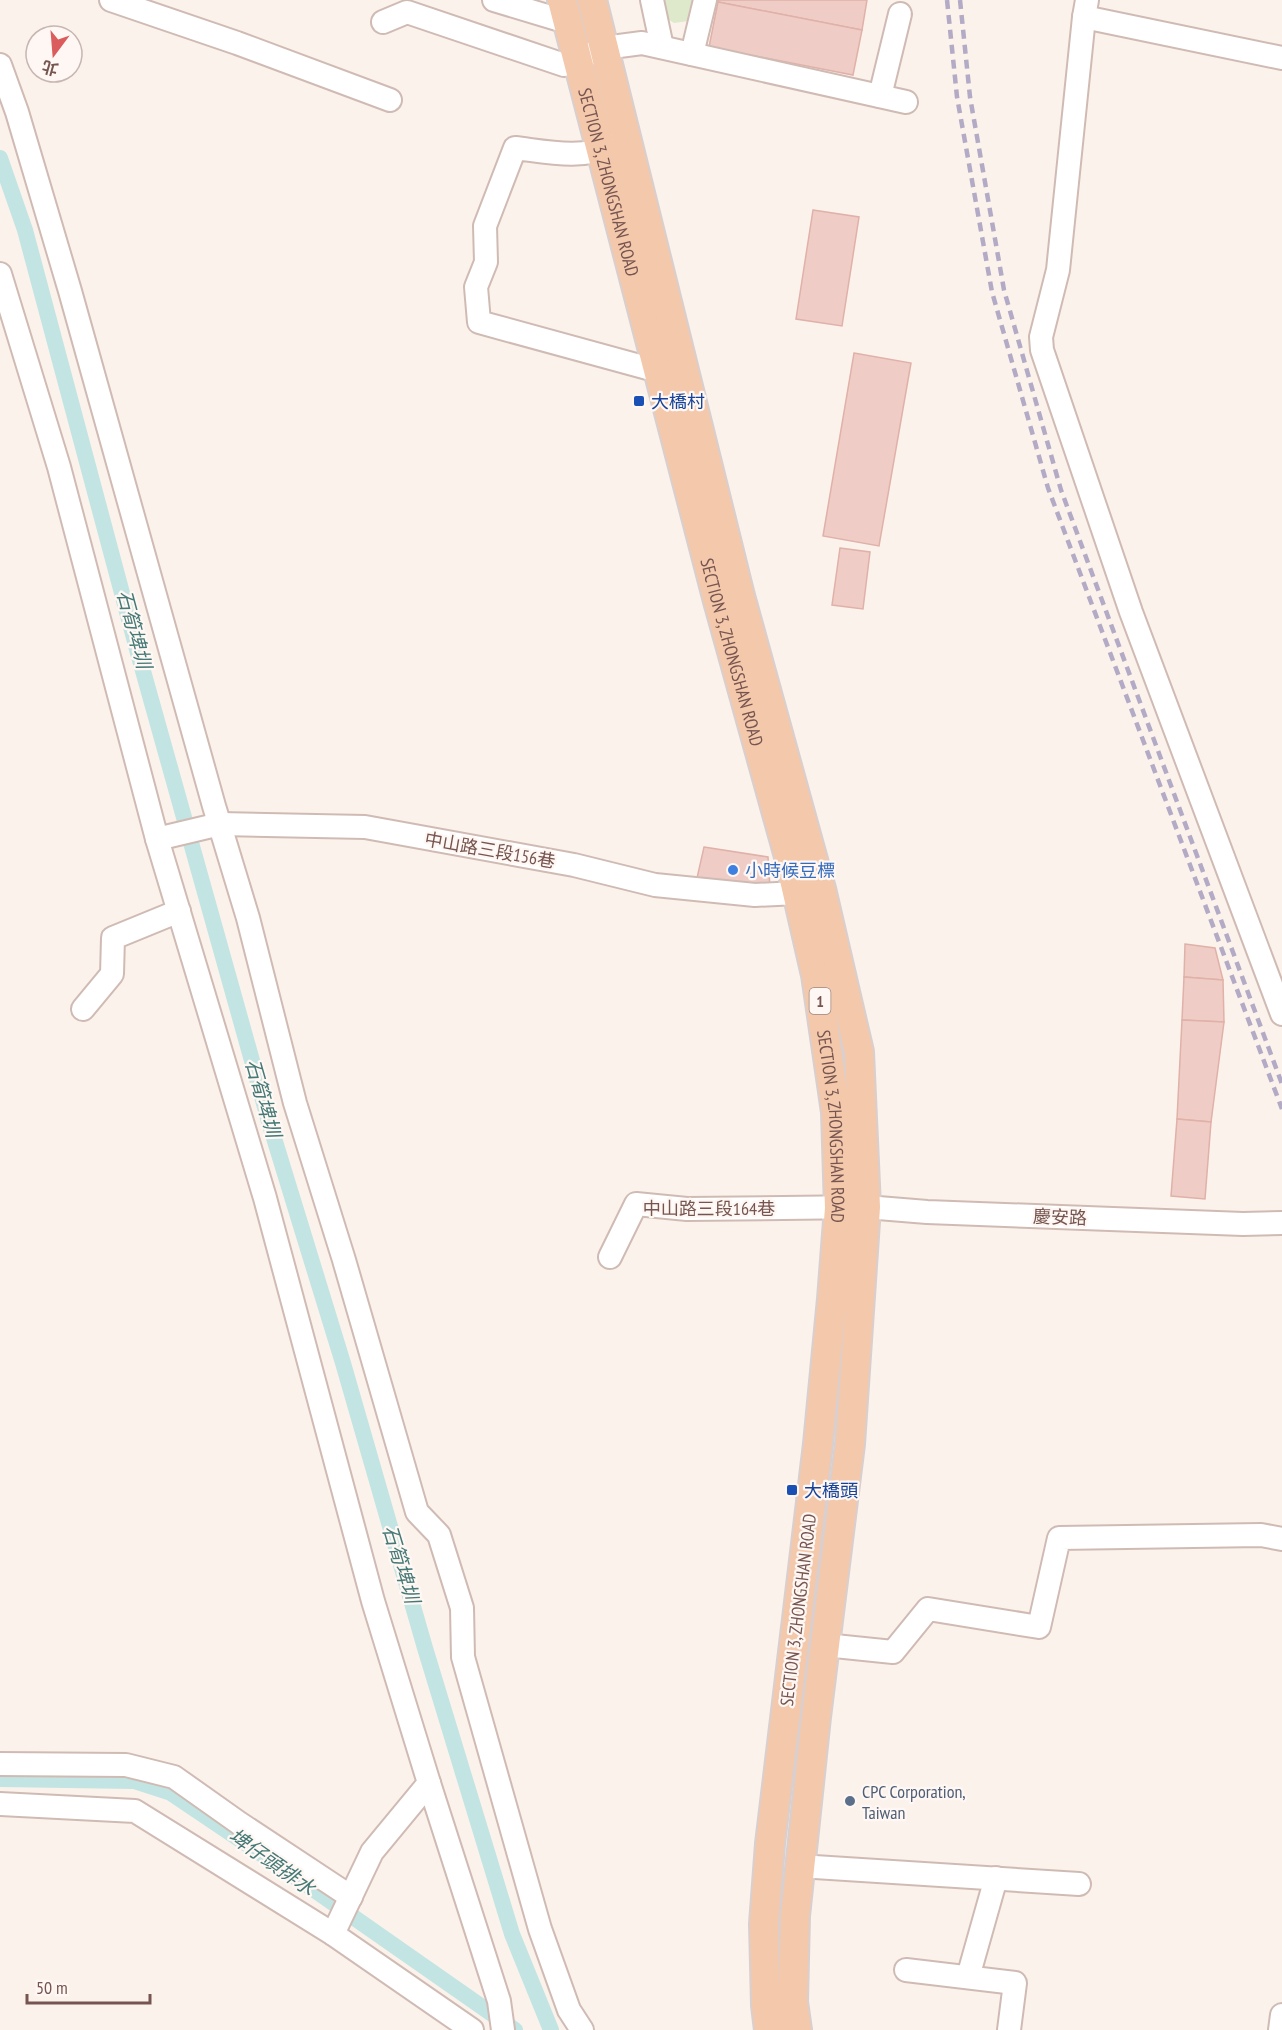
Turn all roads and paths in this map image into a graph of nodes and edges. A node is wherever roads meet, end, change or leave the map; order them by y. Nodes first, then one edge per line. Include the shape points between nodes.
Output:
1 (111, 0) edge
2 (494, 0) edge
3 (592, 0) edge
4 (652, 0) edge
5 (705, 0) edge
6 (1085, 9) edge
7 (565, 11) edge
8 (900, 14) dead end
9 (382, 22) dead end
10 (662, 47) junction
11 (604, 48) junction
12 (692, 54) junction
13 (577, 58) junction
14 (1282, 58) edge
15 (0, 65) edge
16 (880, 96) junction
17 (390, 100) dead end
18 (906, 102) dead end
19 (627, 140) junction
20 (601, 152) junction
21 (0, 274) edge
22 (658, 371) junction
23 (220, 824) junction
24 (157, 839) junction
25 (810, 891) junction
26 (179, 911) junction
27 (83, 1009) dead end
28 (1282, 1014) edge
29 (853, 1207) junction
30 (1282, 1223) edge
31 (610, 1257) dead end
32 (1282, 1539) edge
33 (825, 1645) junction
34 (0, 1764) edge
35 (429, 1783) junction
36 (0, 1804) edge
37 (799, 1866) junction
38 (996, 1878) junction
39 (1079, 1884) dead end
40 (351, 1897) junction
41 (333, 1934) junction
42 (906, 1970) dead end
43 (968, 1977) junction
44 (1282, 2015) edge
45 (472, 2030) edge
46 (503, 2030) edge
47 (582, 2030) edge
48 (769, 2030) edge
49 (797, 2030) edge
50 (1009, 2030) edge
51 (1280, 2030) edge

1 - 17 street
2 - 7 street
3 - 11 main road, SECTION 3, ZHONGSHAN ROAD / 1
4 - 10 street
5 - 12 street
6 - 14 street
6 - 28 street via 1058,270 1041,337 1042,350 1131,612
7 - 13 main road, SECTION 3, ZHONGSHAN ROAD / 1
8 - 16 street
9 - 13 street via 407,12 564,64
10 - 11 street via 642,43
10 - 12 street
11 - 13 street
11 - 19 main road, SECTION 3, ZHONGSHAN ROAD / 1
12 - 16 street
13 - 20 main road, SECTION 3, ZHONGSHAN ROAD / 1
15 - 23 street via 70,291
16 - 18 street
19 - 20 street
19 - 25 main road, SECTION 3, ZHONGSHAN ROAD / 1
20 - 22 main road, SECTION 3, ZHONGSHAN ROAD / 1
20 - 22 street via 569,155 515,148 484,226 486,262 476,287 479,322
21 - 24 street via 59,467
22 - 25 main road, SECTION 3, ZHONGSHAN ROAD / 1 via 718,601
23 - 24 street, 中山路三段156巷
23 - 25 street, 中山路三段156巷 via 364,827 574,865 655,885 755,895
23 - 47 street via 295,1103 417,1512 439,1534 462,1608 463,1657 540,1929 568,2010
24 - 26 street
25 - 29 main road, SECTION 3, ZHONGSHAN ROAD / 1 via 816,975
26 - 27 street via 112,938 112,974
26 - 35 street via 265,1198 373,1601
29 - 30 street, 慶安路
29 - 31 street, 中山路三段164巷 via 687,1209 636,1204
29 - 33 main road, SECTION 3, ZHONGSHAN ROAD / 1 via 850,1444
29 - 48 main road, SECTION 3, ZHONGSHAN ROAD / 1 via 818,1444 770,1844 764,1924
32 - 33 street via 1261,1535 1059,1538 1040,1627 928,1609 892,1652
33 - 37 main road, SECTION 3, ZHONGSHAN ROAD / 1
34 - 40 street via 126,1765 174,1777
35 - 40 street via 372,1852
35 - 46 street via 499,2001
36 - 41 street via 135,1811
37 - 38 street
37 - 49 main road, SECTION 3, ZHONGSHAN ROAD / 1 via 793,2002
38 - 39 street
38 - 43 street
40 - 41 street
41 - 45 street
42 - 43 street
43 - 50 street via 1015,1983
44 - 51 street

